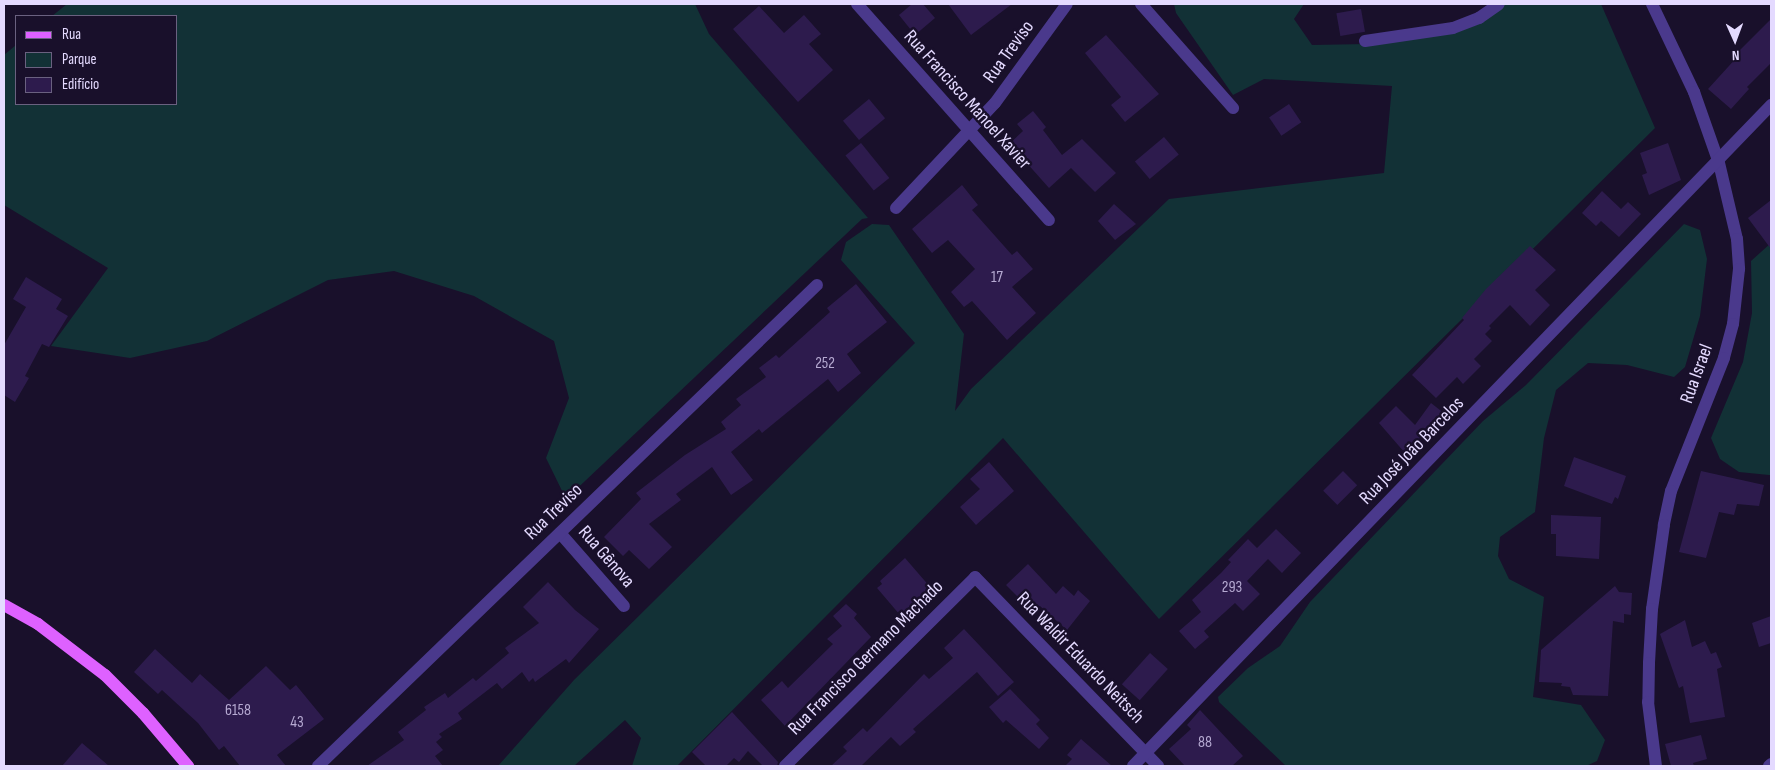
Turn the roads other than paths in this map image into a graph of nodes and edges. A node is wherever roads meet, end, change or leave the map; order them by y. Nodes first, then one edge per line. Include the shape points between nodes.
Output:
1 (857, 4) edge
2 (1067, 4) edge
3 (1141, 4) edge
4 (1499, 4) edge
5 (1652, 4) edge
6 (1366, 41) dead end
7 (1771, 105) edge
8 (1233, 108) dead end
9 (971, 132) junction
10 (1719, 162) junction
11 (896, 208) dead end
12 (1049, 220) dead end
13 (817, 285) dead end
14 (560, 532) junction
15 (975, 577) joint
16 (4, 605) edge
17 (624, 606) dead end
18 (1144, 752) junction
19 (1771, 764) edge
20 (188, 766) edge
21 (318, 766) edge
22 (784, 766) edge
23 (1133, 766) edge
24 (1158, 766) edge
25 (1656, 766) edge
26 (1769, 766) edge

1 - 9 street, Rua Francisco Manoel Xavier
2 - 9 street, Rua Treviso
3 - 8 street
4 - 6 street via 1479,18 1453,28
5 - 10 street, Rua Israel via 1694,92
7 - 10 street, Rua José João Barcelos
9 - 11 street, Rua Treviso
9 - 12 street, Rua Francisco Manoel Xavier
10 - 18 street, Rua José João Barcelos
10 - 25 street, Rua Israel via 1737,239 1736,294 1724,358 1671,490 1664,525 1652,609 1649,663 1648,702
13 - 14 street, Rua Treviso
14 - 17 street, Rua Gênova
14 - 21 street, Rua Treviso
15 - 18 street, Rua Waldir Eduardo Neitsch
15 - 22 street, Rua Francisco Germano Machado
16 - 20 main road via 38,624 105,675
18 - 23 street, Rua José João Barcelos
18 - 24 street, Rua Waldir Eduardo Neitsch
19 - 26 street

